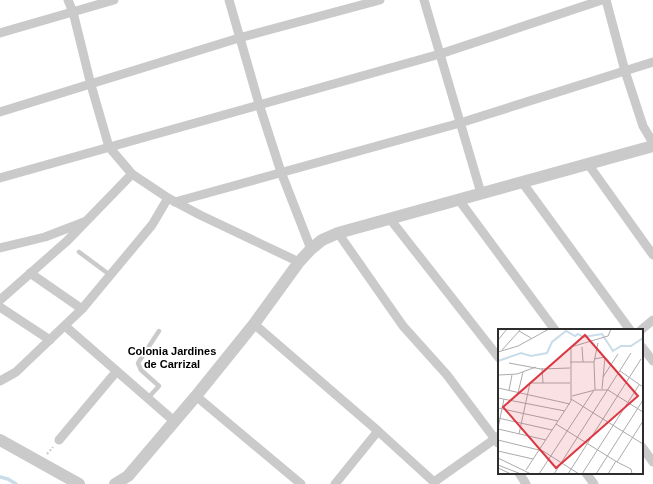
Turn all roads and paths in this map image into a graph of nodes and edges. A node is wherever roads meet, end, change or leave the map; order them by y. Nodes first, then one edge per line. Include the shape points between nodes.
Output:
1 (68, 0) edge
2 (114, 0) edge
3 (229, 0) edge
4 (380, 0) edge
5 (424, 0) edge
6 (602, 0) edge
7 (606, 0) edge
8 (73, 12) junction
9 (0, 33) edge
10 (239, 38) junction
11 (440, 54) junction
12 (653, 62) edge
13 (625, 70) junction
14 (91, 85) junction
15 (259, 104) junction
16 (0, 112) edge
17 (460, 123) junction
18 (653, 142) edge
19 (653, 146) edge
20 (109, 147) junction
21 (588, 164) junction
22 (282, 172) junction
23 (132, 174) junction
24 (0, 178) edge
25 (522, 182) junction
26 (481, 193) junction
27 (172, 200) junction
28 (459, 200) junction
29 (390, 219) junction
30 (87, 221) junction
31 (338, 233) junction
32 (0, 248) edge
33 (311, 249) junction
34 (79, 252) dead end
35 (653, 255) edge
36 (299, 262) junction
37 (30, 273) junction
38 (110, 275) junction
39 (0, 300) edge
40 (0, 307) edge
41 (82, 309) junction
42 (653, 320) edge
43 (254, 324) junction
44 (65, 326) junction
45 (554, 329) edge
46 (629, 329) edge
47 (642, 329) edge
48 (159, 331) dead end
49 (50, 340) junction
50 (643, 348) edge
51 (498, 357) edge
52 (653, 362) edge
53 (116, 372) junction
54 (0, 381) edge
55 (196, 396) junction
56 (148, 398) junction
57 (174, 421) junction
58 (378, 431) junction
59 (498, 439) edge
60 (0, 440) edge
61 (59, 440) joint
62 (643, 448) edge
63 (40, 462) junction
64 (653, 462) edge
65 (520, 474) edge
66 (587, 474) edge
67 (79, 484) edge
68 (116, 484) edge
69 (301, 484) edge
70 (335, 484) edge
71 (526, 484) edge
72 (594, 484) edge

1 - 8 street
2 - 8 street
3 - 10 street
4 - 10 street
5 - 11 street
6 - 11 street
7 - 13 street
8 - 9 street
8 - 14 street
10 - 14 street
10 - 15 street
11 - 15 street
11 - 17 street
12 - 13 street
13 - 17 street
13 - 18 street via 643,126
14 - 16 street
14 - 20 street
15 - 20 street
15 - 22 street
17 - 22 street
17 - 26 street
19 - 21 street
20 - 23 street
20 - 24 street
21 - 25 street
21 - 35 street
22 - 27 street
22 - 33 street
23 - 27 street
23 - 30 street
25 - 26 street
25 - 46 street
26 - 28 street
27 - 36 street
27 - 38 street
28 - 29 street
28 - 45 street
29 - 31 street
29 - 51 street
30 - 32 street via 45,237
30 - 37 street
31 - 33 street via 322,240
31 - 59 street via 403,326 447,375
33 - 36 street
34 - 38 lane
36 - 43 street
37 - 39 street
37 - 41 street
38 - 41 street
40 - 49 street
41 - 44 street
42 - 47 street
43 - 55 street
43 - 58 street
44 - 49 street
44 - 53 street
48 - 56 lane via 138,363 159,386
49 - 54 street via 16,372
50 - 52 street
53 - 56 street
53 - 61 street
55 - 57 street
55 - 69 street
56 - 57 street
57 - 68 street via 128,476
58 - 59 street via 434,482
58 - 70 street
60 - 63 street
61 - 63 path
62 - 64 street
63 - 67 street
65 - 71 street
66 - 72 street

